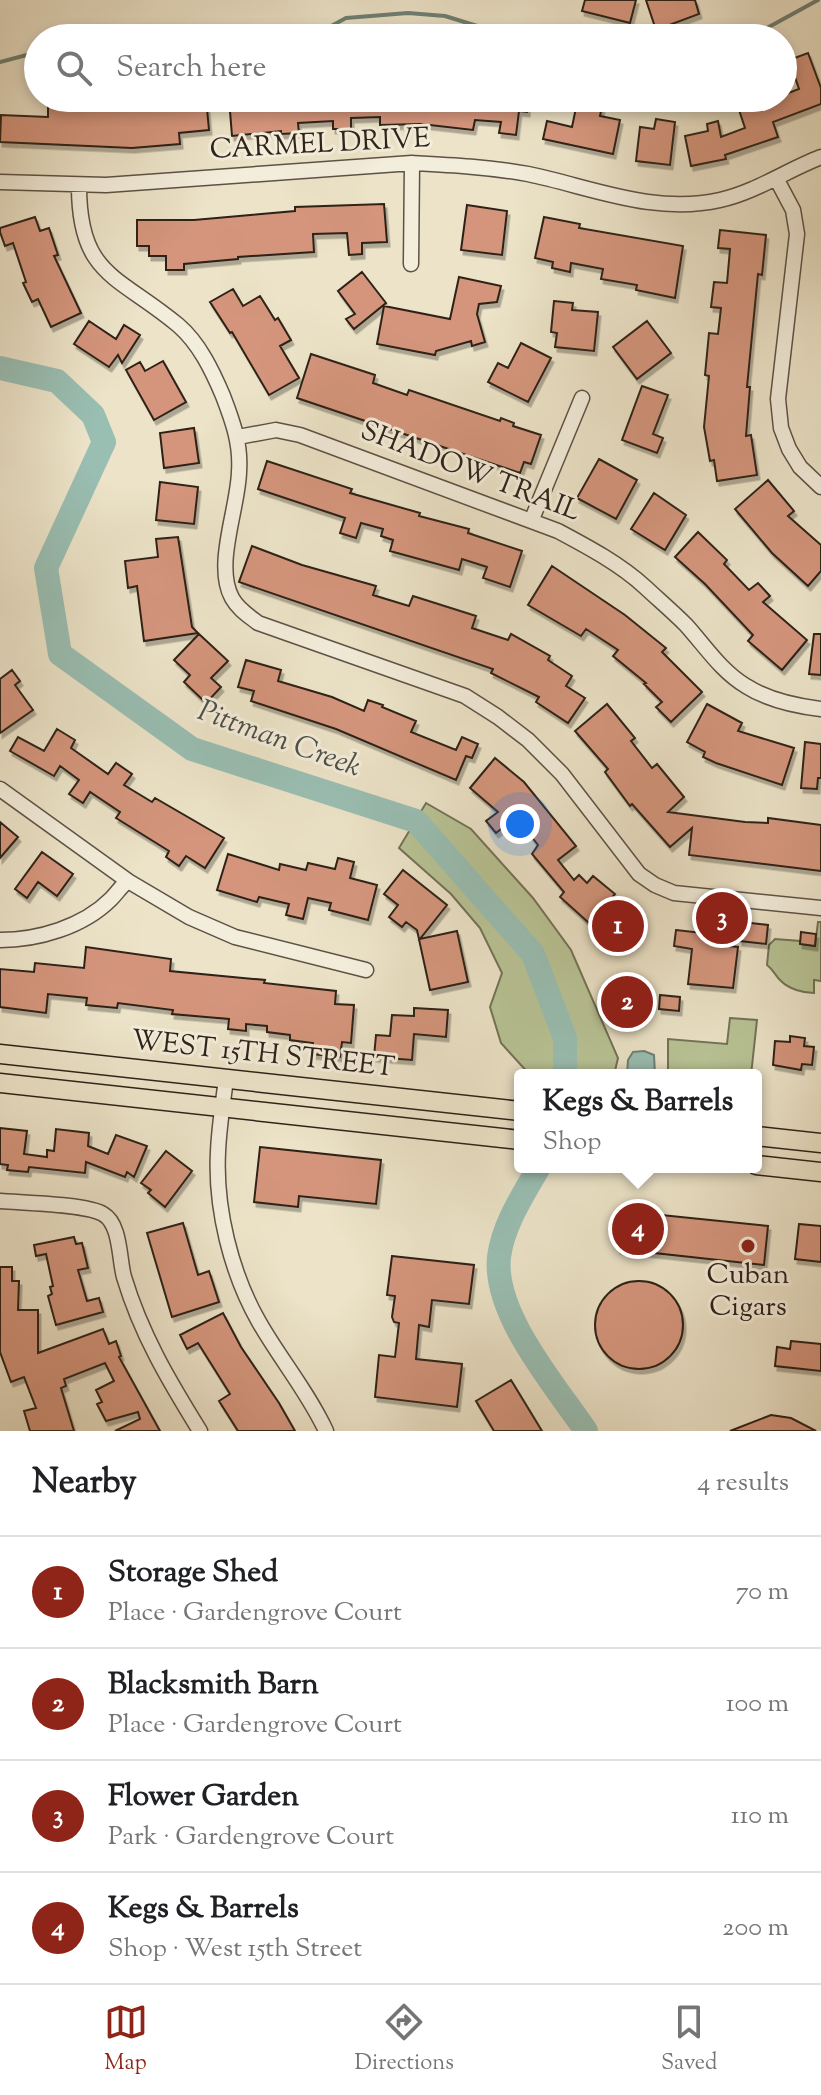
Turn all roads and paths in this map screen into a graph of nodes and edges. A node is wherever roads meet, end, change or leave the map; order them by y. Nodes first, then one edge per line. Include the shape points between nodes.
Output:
1 (821, 157) edge
2 (412, 163) junction
3 (776, 178) junction
4 (0, 182) edge
5 (79, 186) junction
6 (411, 264) dead end
7 (582, 398) dead end
8 (238, 437) junction
9 (821, 487) edge
10 (532, 519) junction
11 (821, 709) edge
12 (0, 789) edge
13 (128, 881) junction
14 (821, 908) edge
15 (0, 940) edge
16 (366, 970) dead end
17 (0, 1054) edge
18 (226, 1079) junction
19 (0, 1083) edge
20 (223, 1108) junction
21 (514, 1110) edge
22 (762, 1137) edge
23 (514, 1139) edge
24 (821, 1143) edge
25 (762, 1166) edge
26 (821, 1172) edge
27 (0, 1201) edge
28 (200, 1431) edge
29 (326, 1431) edge

1 - 3 street, CARMEL DRIVE
2 - 3 street, CARMEL DRIVE via 526,174 639,201 680,205 719,201
2 - 5 street, CARMEL DRIVE
2 - 6 street
3 - 9 street via 793,210 797,234 778,399 781,428 800,467
4 - 5 street, CARMEL DRIVE
5 - 8 street via 79,219 93,255 106,271 180,326 206,359
7 - 10 street
8 - 10 street, SHADOW TRAIL via 276,430 300,435
8 - 14 street via 235,511 225,557 231,597 242,611 258,623 465,696 498,717 562,774 639,874 655,885 686,894
10 - 11 street, SHADOW TRAIL via 642,584 745,686 784,702
12 - 13 street
13 - 15 street via 82,919 24,940
13 - 16 street via 235,937
17 - 18 main road, WEST 15TH STREET
18 - 20 street
18 - 21 main road, WEST 15TH STREET
19 - 20 main road, WEST 15TH STREET
20 - 23 main road, WEST 15TH STREET
20 - 29 street via 219,1188 238,1277 256,1317
22 - 24 main road
25 - 26 main road
27 - 28 street via 107,1216 150,1346

